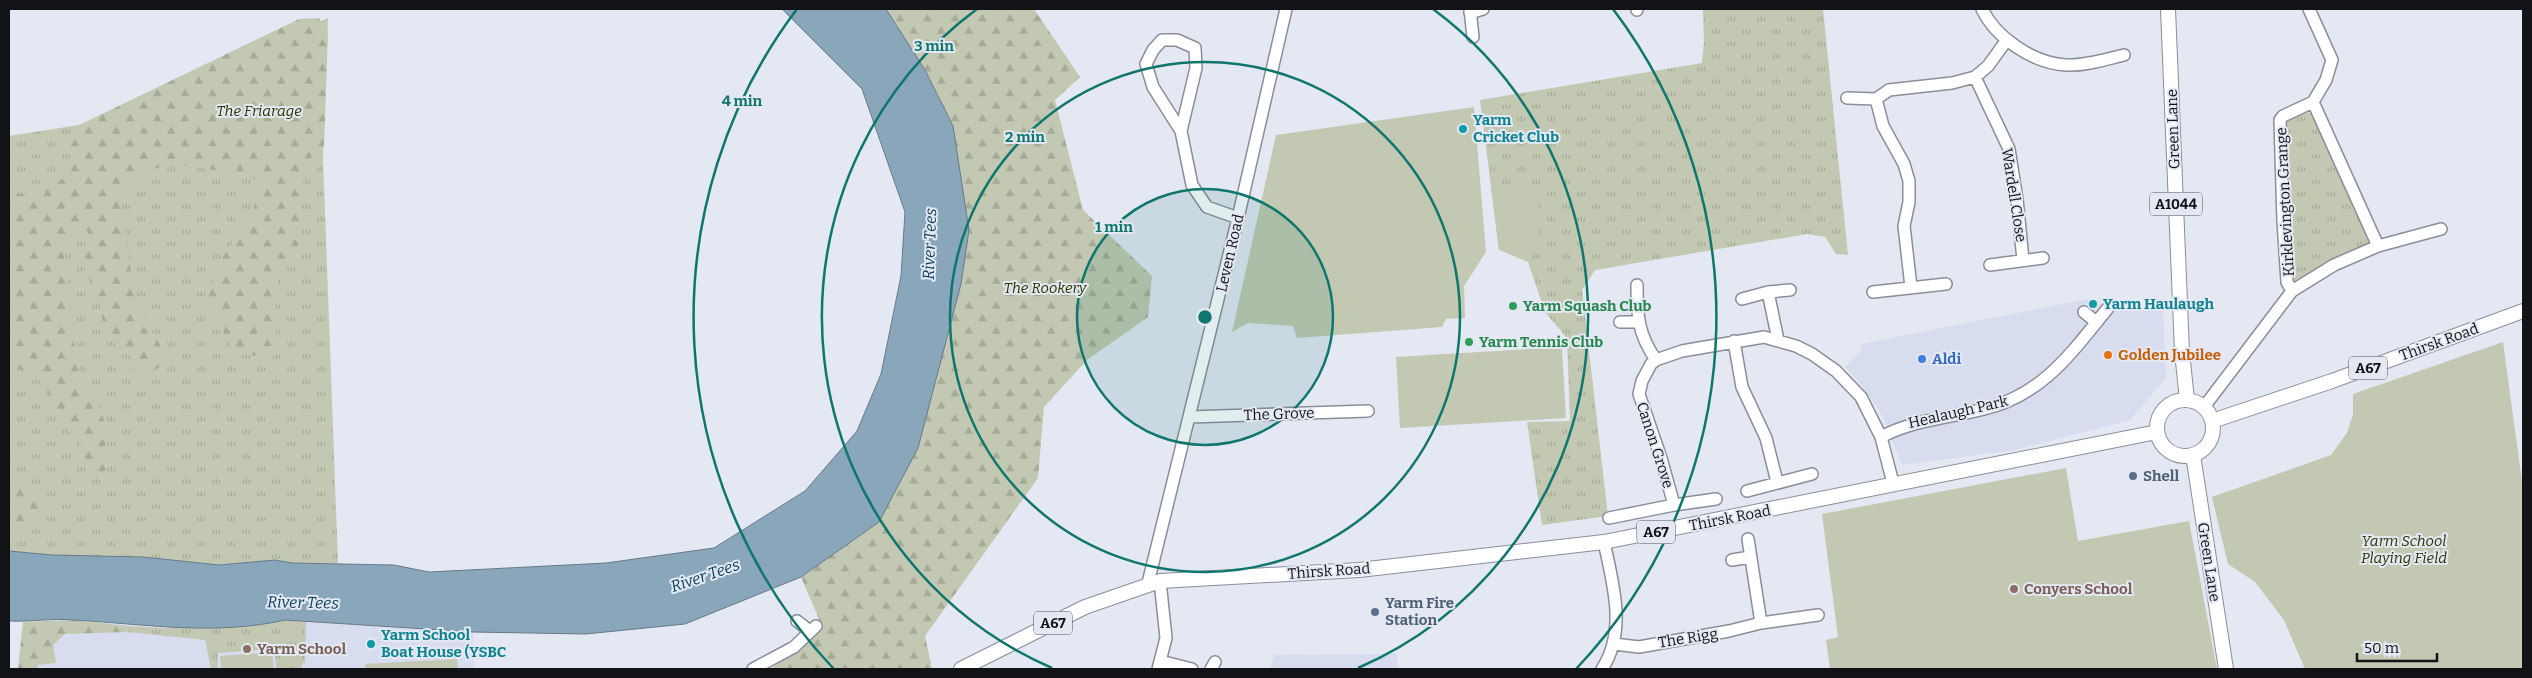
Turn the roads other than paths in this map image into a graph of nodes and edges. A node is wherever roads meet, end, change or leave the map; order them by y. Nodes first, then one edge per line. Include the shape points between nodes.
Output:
1 (1286, 9) edge
2 (1483, 9) edge
3 (1982, 9) edge
4 (2168, 9) edge
5 (2309, 9) edge
6 (1470, 11) edge
7 (1473, 38) dead end
8 (2006, 41) junction
9 (2115, 70) dead end
10 (1976, 77) junction
11 (1847, 98) dead end
12 (1876, 99) junction
13 (2312, 102) junction
14 (1180, 131) junction
15 (1238, 218) junction
16 (2441, 229) dead end
17 (2378, 246) junction
18 (2043, 258) dead end
19 (2023, 260) junction
20 (1990, 265) dead end
21 (1946, 284) dead end
22 (1637, 285) dead end
23 (1911, 287) junction
24 (1790, 290) dead end
25 (2292, 291) junction
26 (1768, 292) junction
27 (1873, 292) dead end
28 (1742, 299) dead end
29 (2108, 308) dead end
30 (2523, 311) edge
31 (2084, 312) dead end
32 (1620, 322) dead end
33 (1638, 322) junction
34 (2096, 322) junction
35 (1778, 340) junction
36 (1734, 341) junction
37 (1656, 360) junction
38 (2187, 400) junction
39 (2208, 402) junction
40 (1368, 411) dead end
41 (1190, 417) junction
42 (2212, 421) junction
43 (2157, 432) junction
44 (1881, 437) junction
45 (2193, 455) junction
46 (1812, 474) dead end
47 (1777, 482) junction
48 (1893, 483) junction
49 (1747, 491) dead end
50 (1716, 500) dead end
51 (1674, 505) junction
52 (1609, 518) dead end
53 (1748, 539) dead end
54 (1604, 542) junction
55 (1750, 558) junction
56 (1732, 560) dead end
57 (1154, 582) junction
58 (1818, 615) dead end
59 (797, 621) dead end
60 (1761, 623) junction
61 (1614, 644) junction
62 (1159, 665) edge
63 (753, 669) edge
64 (961, 669) edge
65 (1192, 669) edge
66 (1602, 669) edge
67 (2226, 669) edge

1 - 15 street, Leven Road
2 - 6 street
3 - 8 street
4 - 38 main road, Green Lane / A1044 via 2182,352
5 - 13 street via 2332,60 2326,80
6 - 7 street
8 - 9 street via 2032,56 2066,65 2119,56
8 - 10 street
10 - 12 street via 1952,84 1889,90
10 - 19 street, Wardell Close via 2009,149
11 - 12 street
12 - 23 street via 1883,126 1904,164 1909,181 1904,226
13 - 17 street
13 - 25 street, Kirklevington Grange via 2283,116 2280,126 2287,282
14 - 14 street via 1153,87 1146,64 1162,40 1177,40 1195,48 1196,68
14 - 15 street via 1192,186 1207,207
15 - 41 street, Leven Road
16 - 17 street, Kirklevington Grange
17 - 25 street, Kirklevington Grange via 2334,265
18 - 19 street, Wardell Close
19 - 20 street, Wardell Close
21 - 23 street
22 - 33 street
23 - 27 street
24 - 26 street
25 - 39 street, Kirklevington Grange
26 - 28 street
26 - 35 street
29 - 34 street, Healaugh Park
30 - 42 main road, Thirsk Road / A67
31 - 34 street
32 - 33 street
33 - 37 street via 1645,345
34 - 44 street, Healaugh Park via 2056,371 2015,399 1987,409 1901,426
35 - 36 street via 1764,337
35 - 44 street via 1812,354 1836,371 1860,397
36 - 37 street via 1682,351
36 - 47 street via 1742,387 1766,438
37 - 51 street, Canon Grove via 1642,381 1639,394 1662,458
38 - 39 main road
38 - 43 main road via 2177,401 2161,412
39 - 42 main road
40 - 41 street, The Grove
41 - 57 street, Leven Road
42 - 45 main road via 2210,442
43 - 45 main road via 2172,453
43 - 48 main road, Thirsk Road / A67
44 - 48 street
45 - 67 main road, Green Lane
46 - 47 street
47 - 49 street
48 - 54 main road, Thirsk Road / A67
50 - 51 street, Canon Grove
51 - 52 street, Canon Grove
53 - 55 street
54 - 57 main road, Thirsk Road / A67 via 1359,570
54 - 61 street via 1617,623
55 - 56 street
55 - 60 street
57 - 62 street via 1166,638
57 - 64 main road, A67 via 1085,607
58 - 60 street, The Rigg
59 - 63 street via 813,628 794,647
60 - 61 street, The Rigg via 1639,647
61 - 66 street
62 - 65 street

